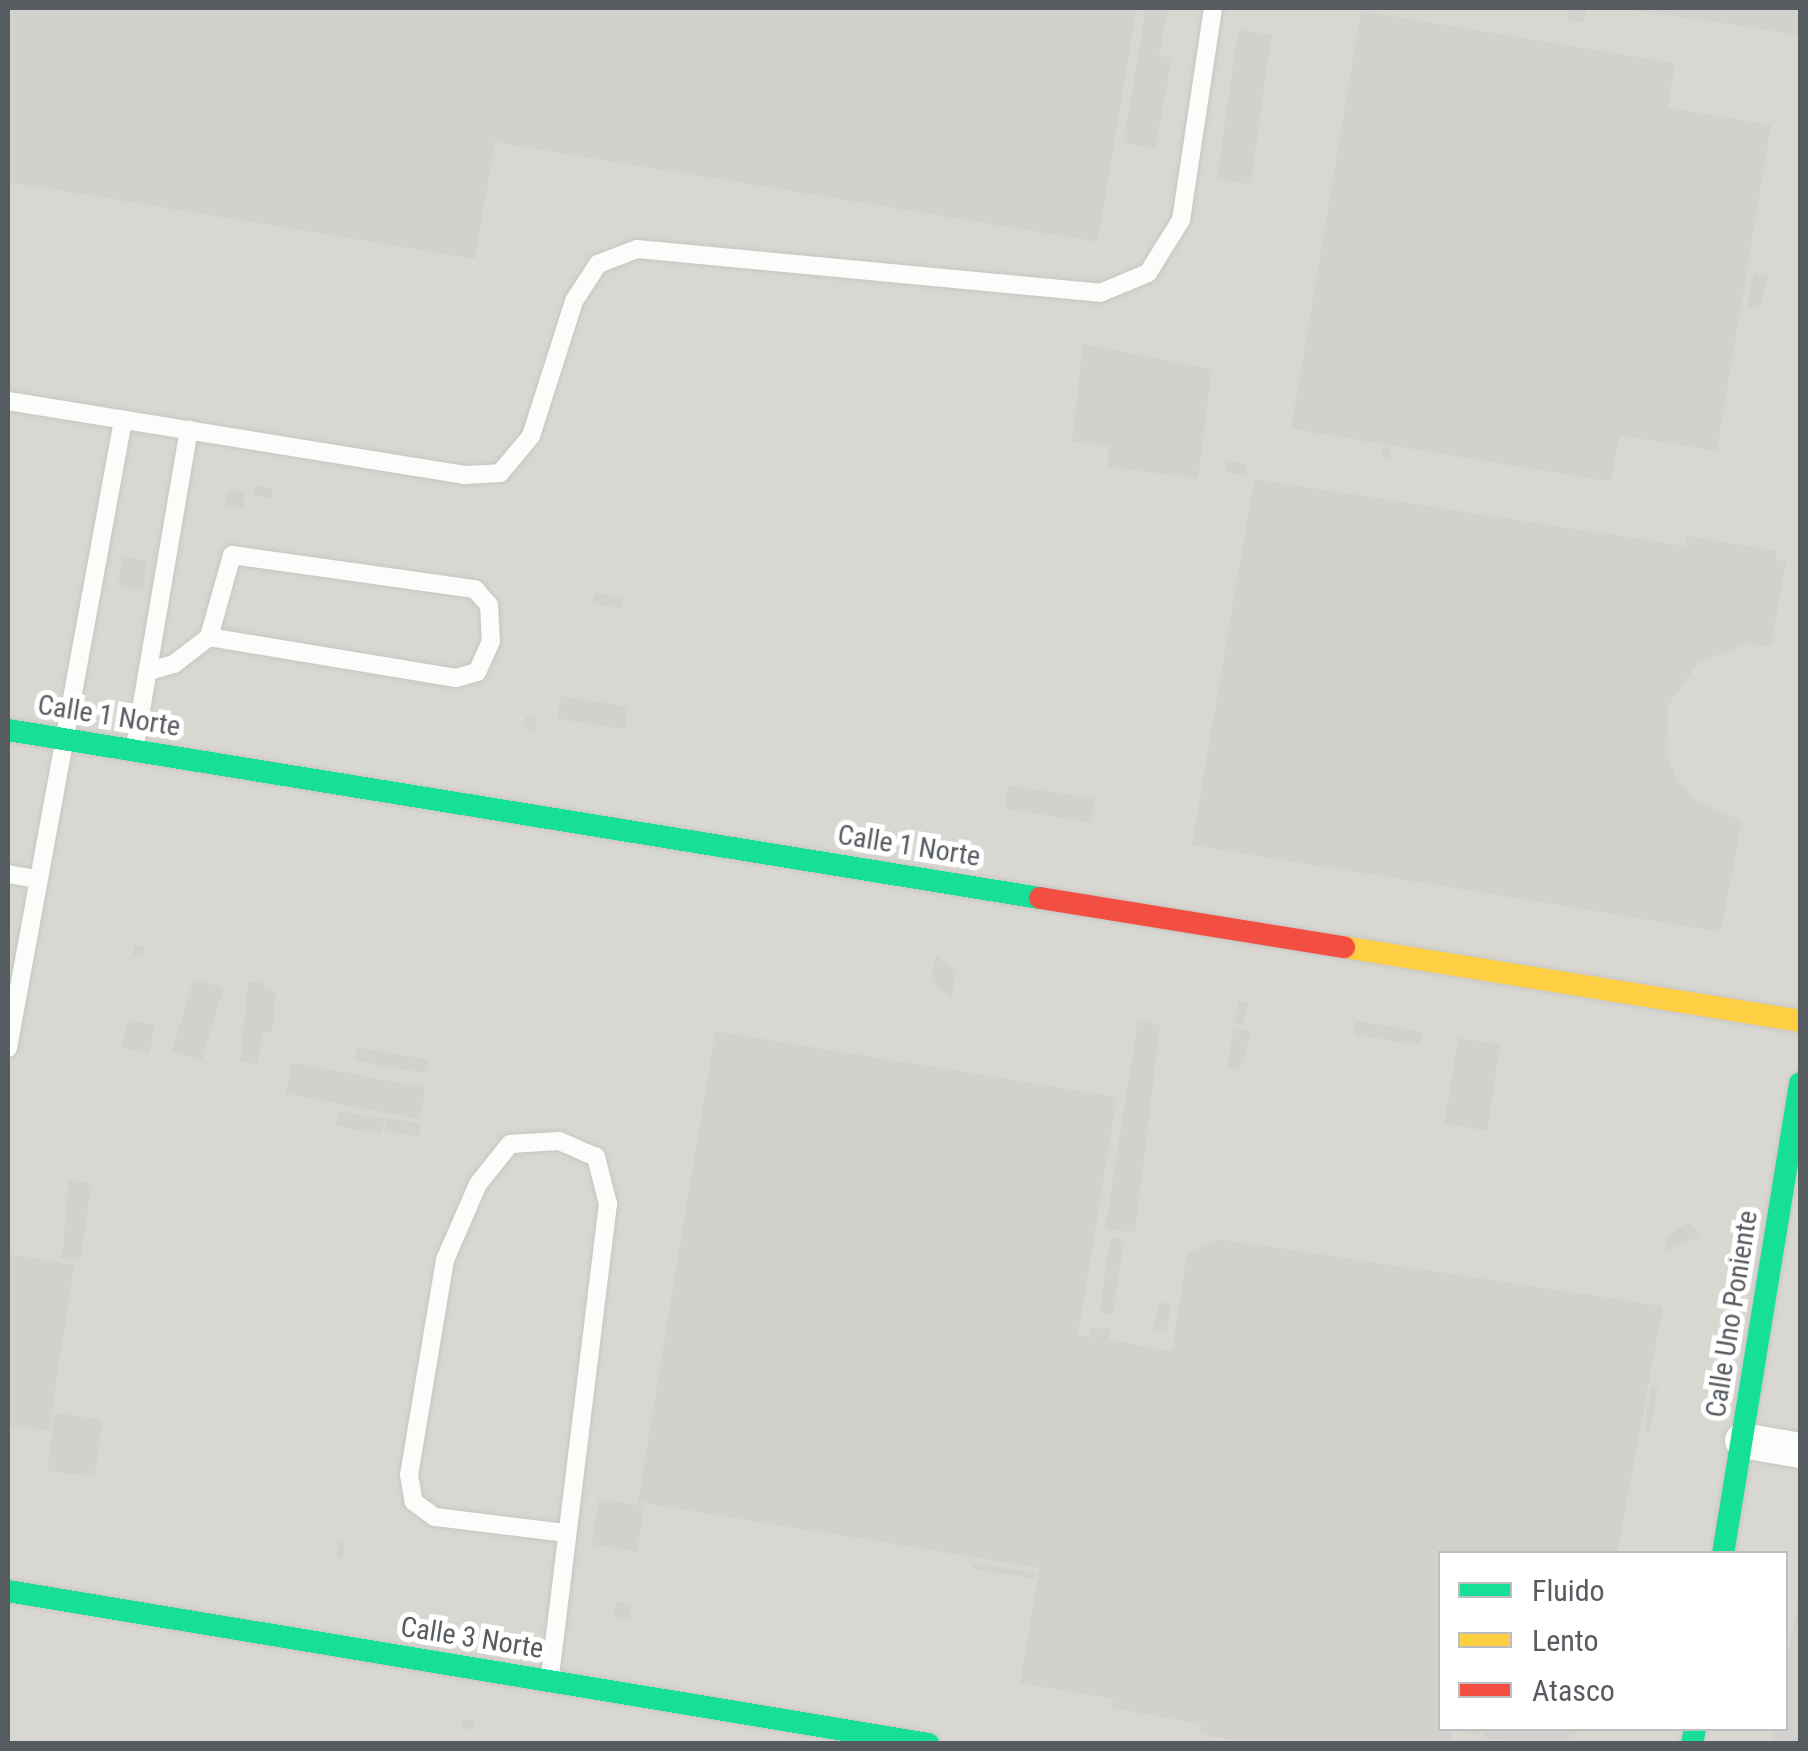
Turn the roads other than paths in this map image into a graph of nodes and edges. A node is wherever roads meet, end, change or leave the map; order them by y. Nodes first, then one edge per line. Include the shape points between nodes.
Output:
1 (1213, 8) edge
2 (8, 402) edge
3 (123, 420) junction
4 (189, 430) junction
5 (209, 637) junction
6 (149, 672) junction
7 (8, 730) edge
8 (66, 740) junction
9 (134, 751) junction
10 (8, 874) edge
11 (37, 879) junction
12 (1800, 1021) edge
13 (8, 1048) edge
14 (1800, 1084) edge
15 (1742, 1440) junction
16 (1800, 1450) edge
17 (566, 1534) junction
18 (1724, 1551) edge
19 (8, 1592) edge
20 (550, 1681) junction
21 (928, 1744) edge

1 - 4 lane via 1182,220 1148,273 1132,280 1100,293 636,249 598,264 574,301 530,436 500,473 464,475
2 - 3 lane
3 - 4 lane
3 - 8 lane
4 - 6 lane
5 - 5 lane via 225,564 242,554 475,589 489,605 490,641 477,672 456,678
5 - 6 lane via 174,664
6 - 9 lane
7 - 8 street, Calle 1 Norte
8 - 9 street, Calle 1 Norte
8 - 11 lane
9 - 12 street, Calle 1 Norte
10 - 11 lane
11 - 13 lane
14 - 15 street, Calle Uno Poniente
15 - 16 street
15 - 18 street, Calle Uno Poniente
17 - 17 lane via 608,1204 596,1157 560,1142 510,1144 478,1184 445,1260 409,1474 414,1502 435,1517
17 - 20 lane
19 - 20 street, Calle 3 Norte
20 - 21 street, Calle 3 Norte

